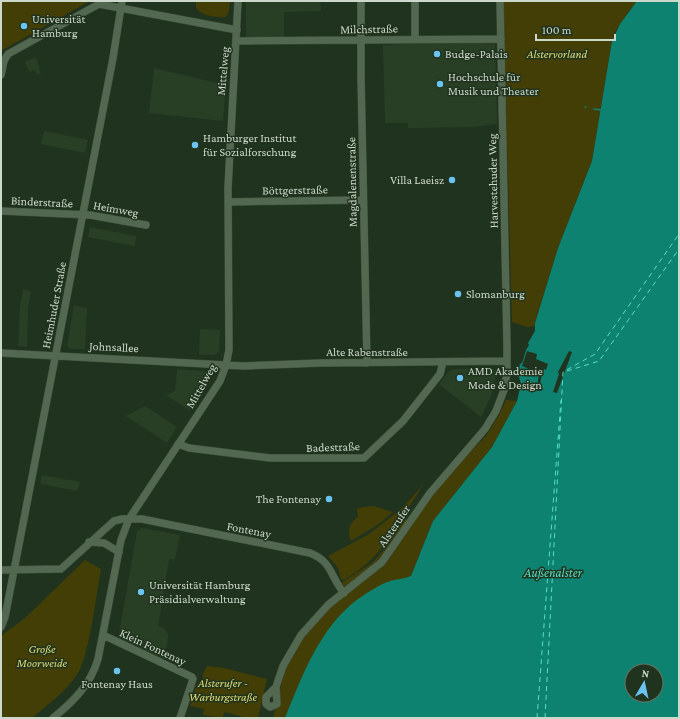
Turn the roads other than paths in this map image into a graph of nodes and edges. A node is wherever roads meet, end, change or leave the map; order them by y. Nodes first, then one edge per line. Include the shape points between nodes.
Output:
1 (238, 1) edge
2 (362, 1) edge
3 (415, 1) edge
4 (500, 1) edge
5 (122, 4) edge
6 (237, 30) junction
7 (415, 39) junction
8 (501, 39) junction
9 (360, 40) junction
10 (237, 41) junction
11 (1, 75) edge
12 (363, 200) junction
13 (228, 202) junction
14 (1, 211) edge
15 (82, 215) junction
16 (146, 225) dead end
17 (1, 353) edge
18 (56, 356) junction
19 (508, 361) junction
20 (443, 362) junction
21 (367, 363) junction
22 (226, 365) junction
23 (178, 444) junction
24 (129, 519) junction
25 (89, 542) junction
26 (118, 552) junction
27 (1, 570) edge
28 (14, 570) junction
29 (344, 593) junction
30 (1, 627) edge
31 (103, 636) junction
32 (276, 687) dead end
33 (53, 718) edge
34 (180, 718) edge

1 - 6 street, Mittelweg
2 - 9 street, Magdalenenstraße
3 - 7 street
4 - 8 street, Harvestehuder Weg
5 - 6 street
5 - 11 street via 97,5 5,57
5 - 15 street, Heimhuder Straße
6 - 10 street, Mittelweg
7 - 8 street, Milchstraße
7 - 9 street, Milchstraße
8 - 19 street, Harvestehuder Weg
9 - 10 street, Milchstraße
9 - 12 street, Magdalenenstraße
10 - 13 street, Mittelweg via 230,113
12 - 13 street, Böttgerstraße
12 - 21 street, Magdalenenstraße
13 - 22 street, Mittelweg via 229,350
14 - 15 street, Binderstraße
15 - 16 street, Heimweg
15 - 18 street, Heimhuder Straße
17 - 18 street, Johnsallee
18 - 22 street, Johnsallee
18 - 28 street, Heimhuder Straße
19 - 20 street, Alte Rabenstraße
19 - 29 street, Alsterufer via 501,399 485,429 430,493 387,557
20 - 21 street, Alte Rabenstraße
20 - 23 street, Badestraße via 440,374 403,421 367,456 269,458 188,448
21 - 22 street, Alte Rabenstraße
22 - 23 street, Mittelweg via 220,381
23 - 24 street, Mittelweg
24 - 25 street via 114,521
24 - 26 street, Mittelweg
24 - 29 street, Fontenay via 310,553 328,565 336,584
25 - 26 street via 104,543
25 - 28 street via 61,569
26 - 31 street, Mittelweg
27 - 28 street
28 - 30 street, Heimhuder Straße
29 - 32 street, Alsterufer via 301,635 283,666
31 - 33 street, Mittelweg via 92,677
31 - 34 street, Klein Fontenay via 193,679

